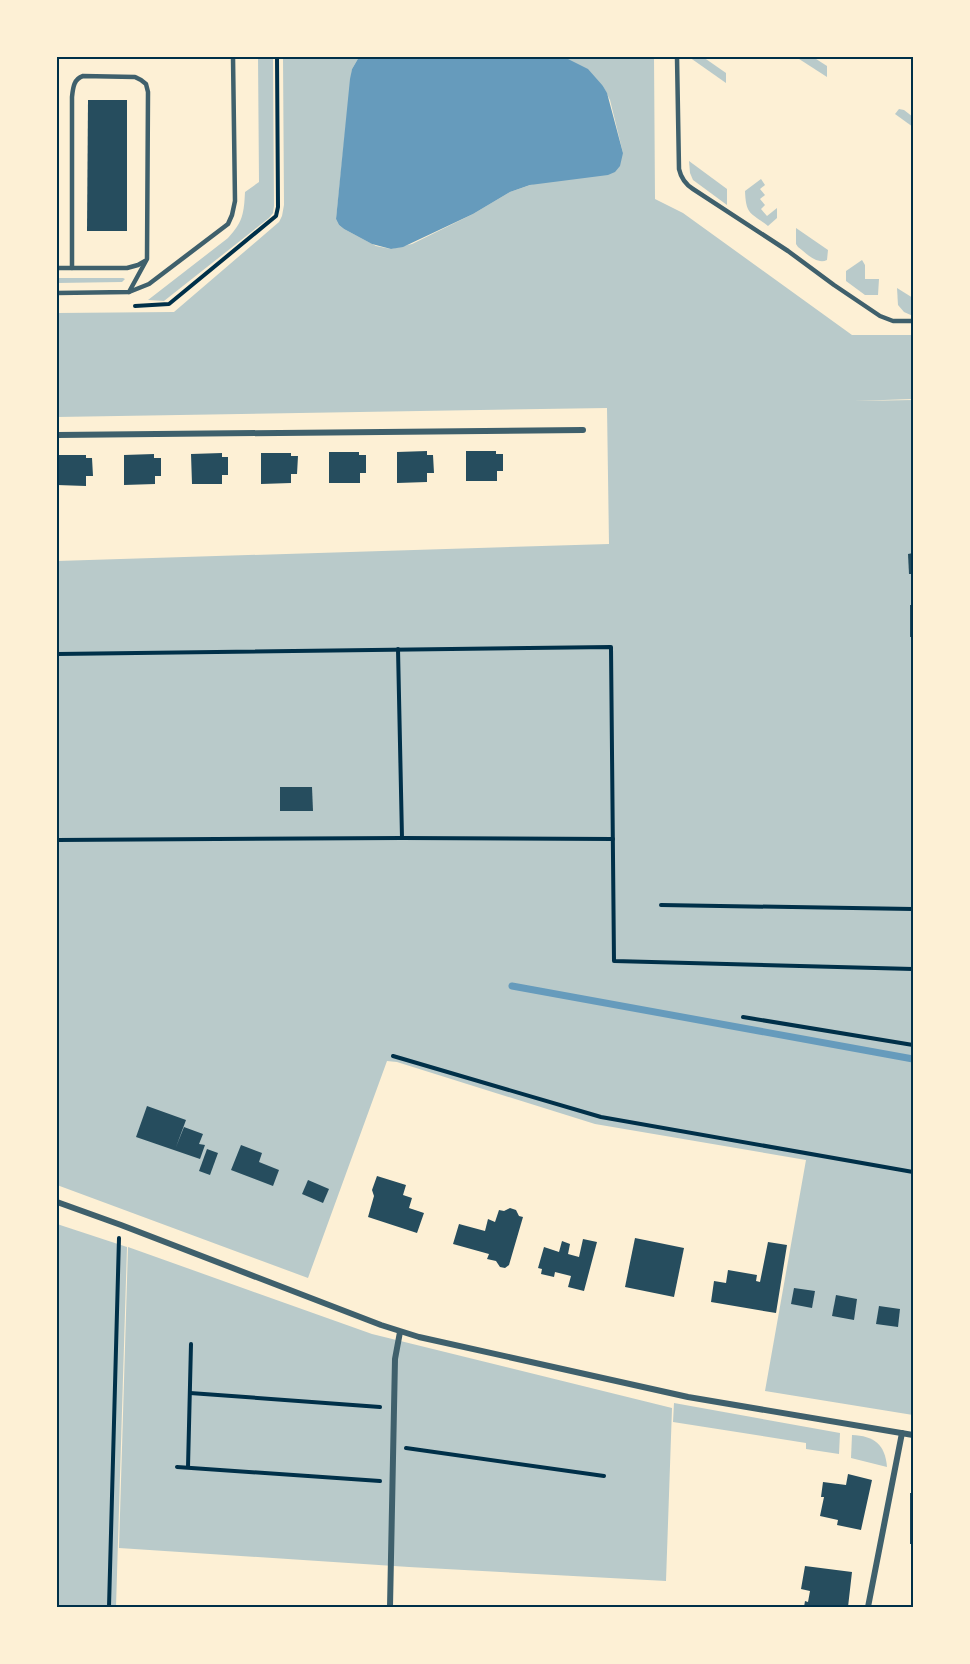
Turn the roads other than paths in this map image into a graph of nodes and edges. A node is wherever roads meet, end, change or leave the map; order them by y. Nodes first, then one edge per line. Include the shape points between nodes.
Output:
1 (233, 57) edge
2 (677, 57) edge
3 (147, 259) junction
4 (57, 268) edge
5 (72, 268) junction
6 (129, 291) junction
7 (57, 294) edge
8 (913, 321) edge
9 (583, 430) dead end
10 (57, 435) edge
11 (57, 1202) edge
12 (400, 1332) junction
13 (902, 1433) junction
14 (913, 1435) edge
15 (390, 1607) edge
16 (868, 1607) edge

1 - 6 lane via 235,201 231,219 149,285
2 - 8 lane via 679,169 685,182 880,316
3 - 5 lane via 127,268
3 - 5 lane via 147,87 135,77 83,76 74,83 72,96
3 - 6 lane
4 - 5 lane
6 - 7 lane
9 - 10 street
11 - 12 street
12 - 13 street via 688,1397
12 - 15 street via 395,1359
13 - 14 street
13 - 16 street

